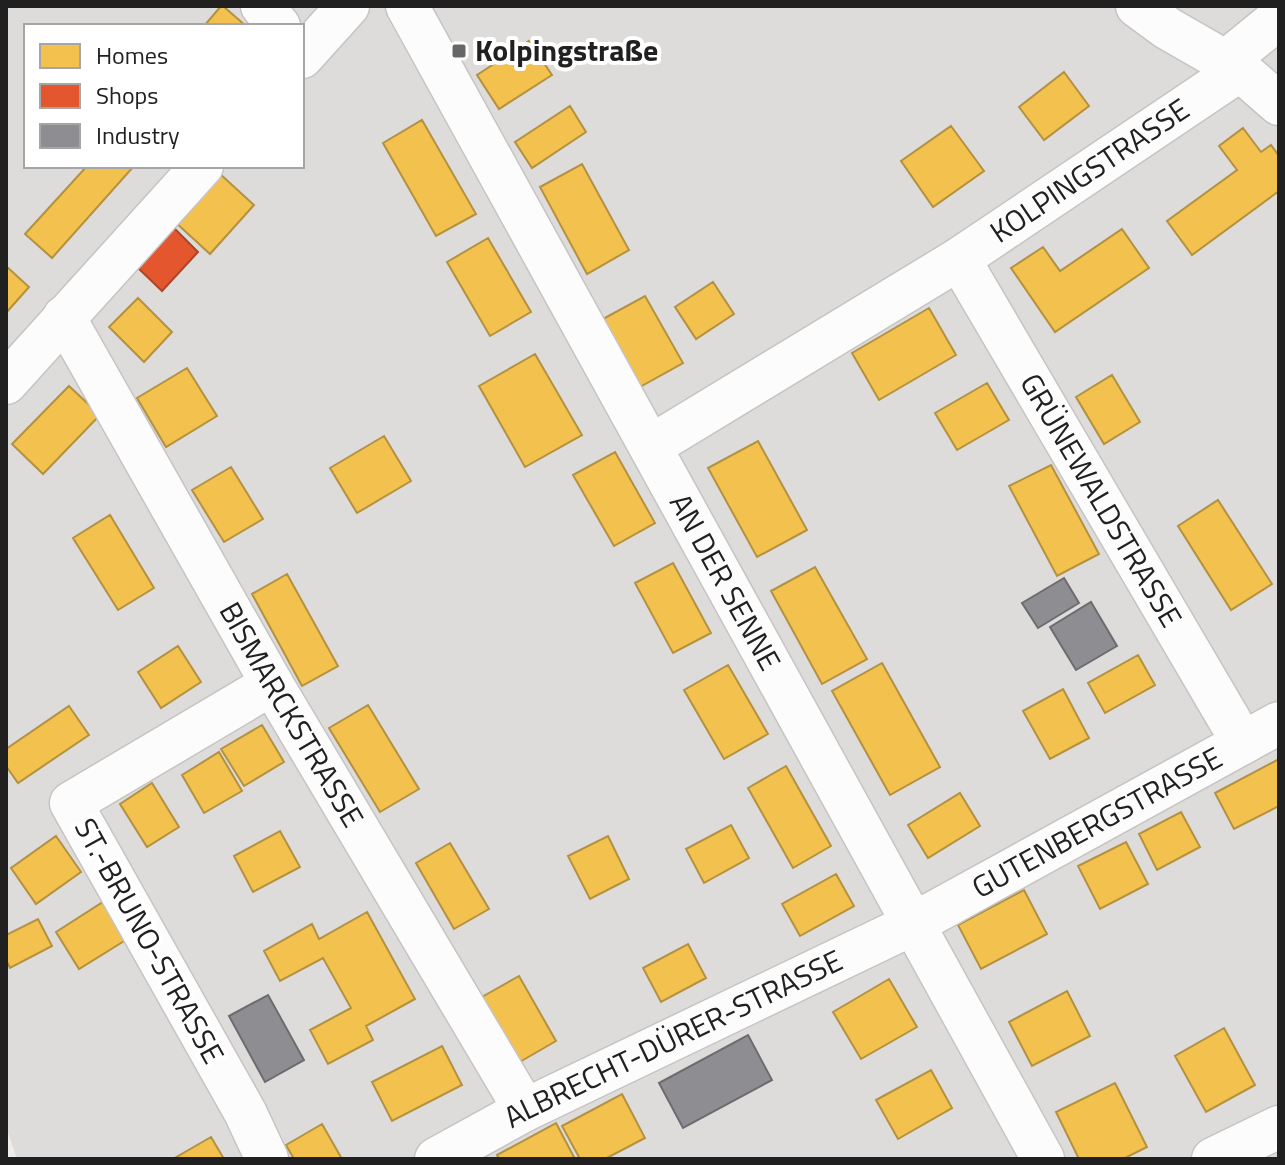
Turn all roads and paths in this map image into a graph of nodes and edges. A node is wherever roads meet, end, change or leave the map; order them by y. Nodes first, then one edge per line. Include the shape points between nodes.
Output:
1 (262, 6) edge
2 (348, 6) edge
3 (407, 6) edge
4 (1137, 6) edge
5 (1279, 18) edge
6 (277, 24) edge
7 (304, 42) edge
8 (1232, 66) junction
9 (1279, 104) edge
10 (200, 168) edge
11 (959, 259) junction
12 (64, 317) junction
13 (6, 383) edge
14 (651, 446) junction
15 (272, 684) junction
16 (1279, 723) edge
17 (1243, 743) junction
18 (915, 923) junction
19 (525, 1110) junction
20 (1279, 1127) edge
21 (267, 1159) edge
22 (436, 1159) edge
23 (1043, 1159) edge
24 (1213, 1159) edge

1 - 6 street
2 - 7 street
3 - 14 street, AN DER SENNE
4 - 8 street
5 - 8 street, KOLPINGSTRASSE
8 - 9 street
8 - 11 street, KOLPINGSTRASSE
10 - 12 street
11 - 14 street, KOLPINGSTRASSE
11 - 17 street, GRÜNEWALDSTRASSE
12 - 13 street
12 - 15 street, BISMARCKSTRASSE
14 - 18 street, AN DER SENNE
15 - 19 street, BISMARCKSTRASSE
15 - 21 street, ST.-BRUNO-STRASSE via 71,803
16 - 17 street, GUTENBERGSTRASSE
17 - 18 street, GUTENBERGSTRASSE
18 - 19 street, ALBRECHT-DÜRER-STRASSE
18 - 23 street, AN DER SENNE
19 - 22 street, ALBRECHT-DÜRER-STRASSE
20 - 24 street

